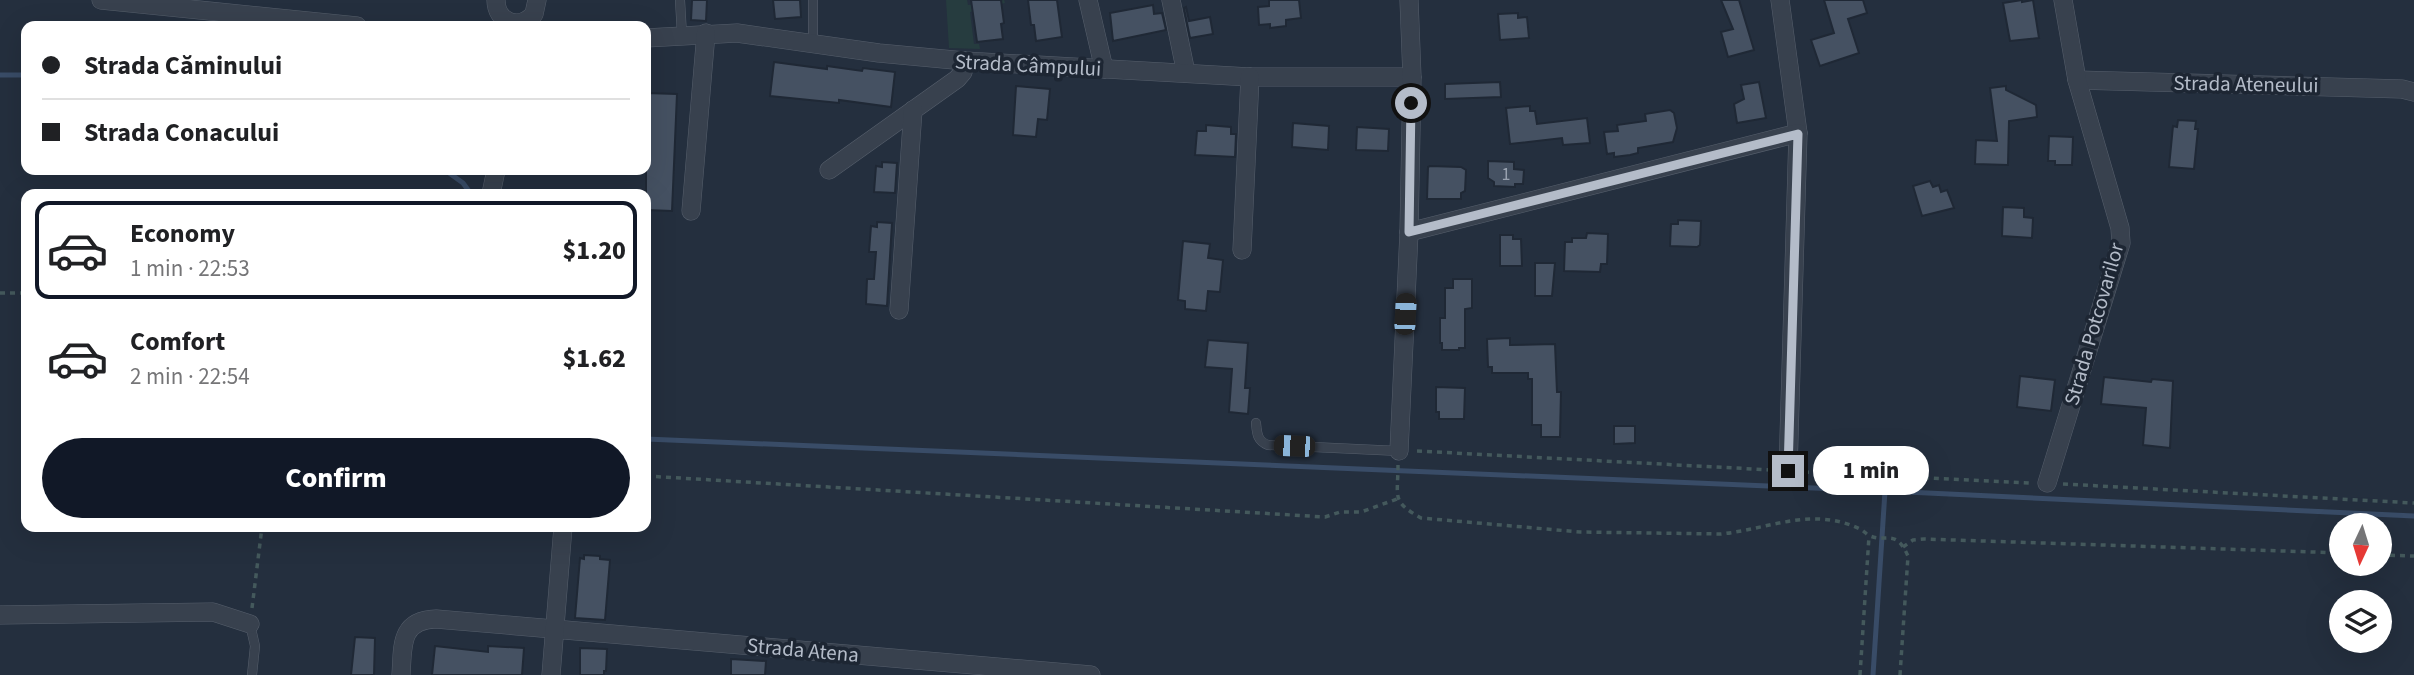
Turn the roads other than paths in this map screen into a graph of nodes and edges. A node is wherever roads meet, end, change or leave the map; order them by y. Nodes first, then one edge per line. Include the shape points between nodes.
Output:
1 (101, 0) edge
2 (496, 0) edge
3 (537, 0) edge
4 (680, 0) edge
5 (813, 0) edge
6 (1088, 0) edge
7 (1171, 0) edge
8 (1409, 0) edge
9 (1780, 0) edge
10 (2063, 0) edge
11 (308, 21) edge
12 (506, 21) edge
13 (524, 21) edge
14 (706, 33) junction
15 (682, 35) junction
16 (651, 38) edge
17 (813, 43) junction
18 (965, 61) junction
19 (1104, 69) junction
20 (1186, 73) junction
21 (1250, 77) junction
22 (1412, 77) junction
23 (2077, 80) junction
24 (2414, 92) edge
25 (913, 110) junction
26 (1798, 134) junction
27 (829, 170) dead end
28 (691, 211) dead end
29 (1409, 232) junction
30 (1242, 250) dead end
31 (899, 310) dead end
32 (1256, 423) dead end
33 (1399, 451) joint
34 (1788, 471) road end
35 (2047, 483) road end
36 (563, 532) edge
37 (0, 614) edge
38 (250, 624) joint
39 (555, 630) junction
40 (252, 675) edge
41 (401, 675) edge
42 (551, 675) edge
43 (1091, 675) edge

1 - 11 street
2 - 12 street
3 - 13 street via 534,14
4 - 15 lane
5 - 17 lane
6 - 19 street
7 - 20 street
8 - 22 street
9 - 26 street
10 - 23 street, Strada Potcovarilor
14 - 15 street, Strada Câmpului
14 - 17 street, Strada Câmpului
14 - 28 street
15 - 16 street, Strada Câmpului
17 - 18 street, Strada Câmpului
18 - 19 street, Strada Câmpului
18 - 25 street via 964,72 957,79
19 - 20 street, Strada Câmpului
20 - 21 street, Strada Câmpului
21 - 22 street, Strada Câmpului
21 - 30 street
22 - 29 street
23 - 24 street, Strada Ateneului
23 - 35 street, Strada Potcovarilor via 2121,243
25 - 27 street
25 - 31 street
26 - 29 street
26 - 34 street
29 - 33 street
32 - 33 lane via 1258,438 1268,445
36 - 39 street
37 - 38 street via 213,612
38 - 40 lane via 255,646
39 - 41 street, Strada Atena via 418,621 405,636
39 - 42 street
39 - 43 street, Strada Atena

